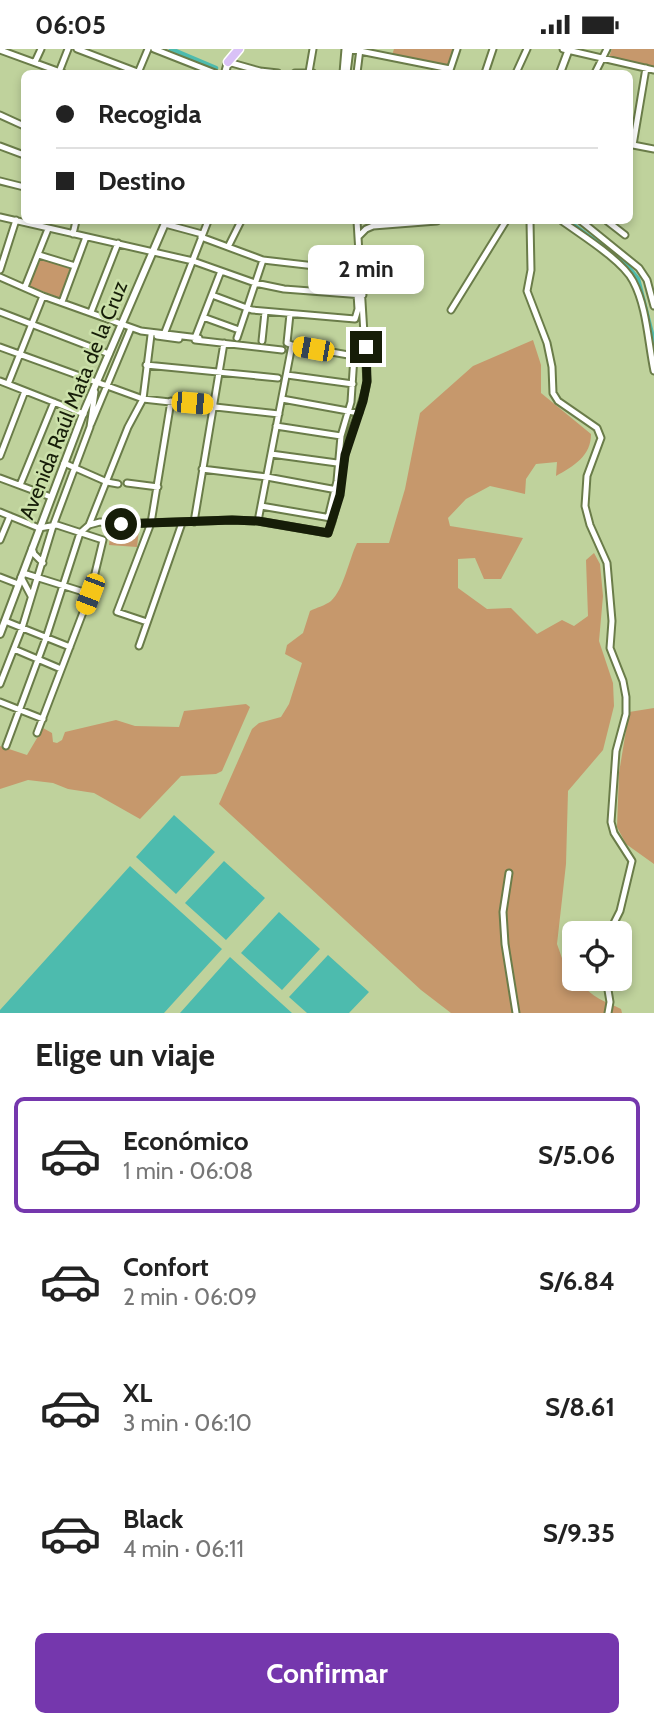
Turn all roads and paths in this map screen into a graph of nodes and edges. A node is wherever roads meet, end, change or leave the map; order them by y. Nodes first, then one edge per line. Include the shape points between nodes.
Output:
1 (41, 49) edge
2 (68, 49) edge
3 (77, 49) edge
4 (148, 49) edge
5 (154, 49) edge
6 (228, 49) edge
7 (239, 49) edge
8 (313, 49) edge
9 (348, 49) edge
10 (392, 49) edge
11 (457, 49) edge
12 (493, 49) edge
13 (527, 49) edge
14 (607, 49) edge
15 (0, 50) edge
16 (360, 50) edge
17 (567, 50) edge
18 (16, 52) edge
19 (389, 57) junction
20 (604, 59) junction
21 (35, 62) junction
22 (228, 62) junction
23 (624, 64) junction
24 (646, 68) junction
25 (53, 70) edge
26 (61, 70) edge
27 (130, 70) edge
28 (139, 70) edge
29 (207, 70) edge
30 (226, 70) edge
31 (256, 70) edge
32 (311, 70) edge
33 (345, 70) edge
34 (358, 70) edge
35 (445, 70) edge
36 (449, 70) edge
37 (486, 70) edge
38 (517, 70) edge
39 (561, 70) edge
40 (597, 70) edge
41 (623, 70) edge
42 (654, 70) edge
43 (0, 115) edge
44 (21, 125) edge
45 (633, 136) edge
46 (0, 146) edge
47 (633, 146) edge
48 (654, 149) edge
49 (21, 154) edge
50 (0, 181) edge
51 (21, 184) edge
52 (0, 217) edge
53 (16, 220) junction
54 (21, 221) edge
55 (30, 224) edge
56 (75, 224) edge
57 (165, 224) edge
58 (171, 224) edge
59 (207, 224) edge
60 (240, 224) edge
61 (357, 224) edge
62 (362, 224) edge
63 (392, 224) edge
64 (504, 224) edge
65 (530, 224) edge
66 (566, 224) edge
67 (585, 224) edge
68 (613, 224) edge
69 (373, 226) junction
70 (48, 229) junction
71 (73, 234) junction
72 (625, 235) dead end
73 (202, 236) junction
74 (359, 236) junction
75 (86, 237) junction
76 (118, 243) junction
77 (228, 247) junction
78 (154, 251) junction
79 (38, 255) junction
80 (263, 260) junction
81 (193, 261) junction
82 (75, 267) junction
83 (0, 269) edge
84 (361, 269) junction
85 (221, 271) junction
86 (0, 277) edge
87 (255, 283) junction
88 (25, 288) junction
89 (360, 294) junction
90 (212, 295) junction
91 (43, 296) junction
92 (62, 302) junction
93 (654, 306) edge
94 (247, 308) junction
95 (451, 310) dead end
96 (265, 311) junction
97 (0, 312) edge
98 (91, 312) junction
99 (290, 314) junction
100 (203, 317) junction
101 (32, 324) junction
102 (123, 325) junction
103 (131, 328) junction
104 (239, 330) junction
105 (141, 331) junction
106 (165, 333) junction
107 (152, 335) junction
108 (237, 338) dead end
109 (262, 341) dead end
110 (224, 343) junction
111 (292, 345) junction
112 (0, 347) edge
113 (282, 350) dead end
114 (20, 354) junction
115 (109, 354) junction
116 (146, 365) junction
117 (654, 371) edge
118 (218, 374) junction
119 (286, 375) junction
120 (278, 378) dead end
121 (0, 381) edge
122 (97, 382) junction
123 (8, 384) junction
124 (353, 384) junction
125 (107, 386) junction
126 (25, 391) junction
127 (143, 399) junction
128 (282, 399) junction
129 (172, 401) junction
130 (54, 402) junction
131 (212, 405) junction
132 (349, 410) junction
133 (359, 413) junction
134 (83, 414) junction
135 (279, 414) junction
136 (90, 417) junction
137 (90, 426) junction
138 (276, 426) junction
139 (341, 436) junction
140 (271, 453) junction
141 (0, 456) edge
142 (64, 463) junction
143 (337, 463) junction
144 (74, 467) junction
145 (202, 469) junction
146 (267, 477) junction
147 (0, 478) edge
148 (107, 482) junction
149 (127, 483) dead end
150 (118, 484) dead end
151 (20, 485) junction
152 (158, 487) junction
153 (338, 490) junction
154 (51, 496) junction
155 (261, 506) junction
156 (0, 512) edge
157 (10, 516) junction
158 (331, 518) junction
159 (258, 521) junction
160 (194, 522) junction
161 (150, 523) junction
162 (182, 523) junction
163 (89, 524) junction
164 (53, 526) junction
165 (39, 528) junction
166 (80, 533) junction
167 (0, 540) edge
168 (32, 548) junction
169 (43, 563) junction
170 (0, 577) edge
171 (38, 577) junction
172 (21, 578) junction
173 (64, 585) junction
174 (90, 594) junction
175 (31, 600) junction
176 (5, 621) junction
177 (147, 622) junction
178 (22, 628) junction
179 (0, 634) edge
180 (46, 638) junction
181 (139, 646) dead end
182 (70, 647) junction
183 (14, 649) junction
184 (38, 660) junction
185 (61, 669) junction
186 (0, 684) edge
187 (0, 702) edge
188 (20, 708) junction
189 (43, 719) junction
190 (37, 733) dead end
191 (6, 746) dead end
192 (509, 873) dead end
193 (615, 921) edge
194 (608, 991) edge
195 (516, 1013) edge
196 (608, 1013) edge

1 - 21 street
2 - 26 street
3 - 27 street
4 - 28 street
5 - 29 street
6 - 22 main road
7 - 22 main road
8 - 32 street
9 - 16 street
9 - 33 street
10 - 19 street
11 - 36 street
12 - 37 street
13 - 38 street
14 - 20 street
15 - 18 street
16 - 19 street
16 - 34 street
17 - 20 street
17 - 39 street
18 - 21 street
19 - 35 street
20 - 23 street
20 - 40 street
21 - 25 street
22 - 30 street
22 - 31 street
23 - 24 street
23 - 41 street
24 - 42 street
24 - 45 street
43 - 44 street
46 - 49 street
47 - 48 street
50 - 51 street
52 - 53 street
53 - 54 street
53 - 83 street
55 - 70 street
56 - 71 street
57 - 78 street, Avenida Raúl Mata de la Cruz
58 - 73 street
59 - 73 street
60 - 77 street
61 - 74 street
62 - 69 street
63 - 69 street
64 - 95 street
65 - 193 street via 527,291 547,343 553,393 597,428 601,438 587,476 585,506 607,563 610,648 626,697 614,761 611,822 632,861
66 - 117 street via 633,279
67 - 93 street via 639,268
68 - 72 street
69 - 74 street
70 - 71 street
70 - 79 street
71 - 75 street
73 - 77 street
73 - 81 street
74 - 84 street
75 - 76 street
75 - 82 street
76 - 78 street
76 - 98 street
77 - 80 street
78 - 81 street
78 - 102 street, Avenida Raúl Mata de la Cruz
79 - 82 street
79 - 88 street
80 - 84 street
80 - 87 street
81 - 85 street
81 - 106 street
82 - 92 street
84 - 89 street
85 - 87 street
85 - 90 street
86 - 88 street
87 - 89 street
87 - 94 street
88 - 91 street
89 - 99 street via 355,319
89 - 133 street via 367,381
90 - 94 street
90 - 100 street
91 - 92 street
91 - 101 street
92 - 98 street
94 - 96 street
94 - 104 street
96 - 99 street
96 - 109 street
97 - 101 street
98 - 102 street
99 - 111 street via 287,343
100 - 104 street
100 - 106 street via 197,338
101 - 114 street
101 - 115 street
102 - 103 street
102 - 115 street, Avenida Raúl Mata de la Cruz
103 - 105 street
103 - 125 street
104 - 108 street
105 - 106 street
105 - 107 street
107 - 110 street
107 - 116 street
110 - 113 street
110 - 118 street
111 - 119 street
111 - 124 street via 354,356
112 - 114 street
114 - 122 street
114 - 123 street
115 - 122 street, Avenida Raúl Mata de la Cruz
116 - 118 street
116 - 127 street
118 - 120 street
118 - 131 street
119 - 124 street
119 - 128 street
121 - 123 street
122 - 125 street
122 - 134 street, Avenida Raúl Mata de la Cruz
122 - 136 street
123 - 126 street
124 - 132 street
125 - 127 street
125 - 137 street
126 - 130 street
126 - 141 street
127 - 129 street
127 - 148 street
128 - 132 street
128 - 135 street
129 - 131 street
129 - 152 street
130 - 134 street
130 - 151 street
131 - 135 street
131 - 145 street
132 - 133 street
132 - 139 street
133 - 153 street
134 - 136 street
134 - 142 street, Avenida Raúl Mata de la Cruz
135 - 138 street
136 - 137 street
137 - 144 street
138 - 139 street
138 - 140 street
139 - 143 street
140 - 143 street
140 - 146 street
142 - 144 street
142 - 154 street, Avenida Raúl Mata de la Cruz
143 - 153 street
144 - 148 street
144 - 164 street
145 - 146 street
145 - 160 street
146 - 153 street
146 - 155 street
147 - 151 street
148 - 150 street
148 - 163 street
149 - 152 street
151 - 154 street
152 - 161 street
153 - 158 street
154 - 165 street, Avenida Raúl Mata de la Cruz
155 - 158 street
155 - 159 street
156 - 157 street
157 - 165 street
157 - 167 street
158 - 159 street via 328,533
159 - 160 street
160 - 162 street
161 - 162 street
161 - 163 street
161 - 177 street via 117,612
162 - 177 street
163 - 166 street
164 - 165 street
164 - 166 street
164 - 169 street
165 - 168 street, Avenida Raúl Mata de la Cruz
166 - 173 street
166 - 174 street via 103,540
168 - 169 street
168 - 172 street, Avenida Raúl Mata de la Cruz
169 - 171 street
170 - 172 street
171 - 172 street
171 - 173 street
171 - 175 street
172 - 175 street
172 - 176 street, Avenida Raúl Mata de la Cruz
173 - 174 street
173 - 180 street
174 - 182 street
175 - 178 street
176 - 178 street
176 - 179 street, Avenida Raúl Mata de la Cruz
177 - 181 street
178 - 180 street
178 - 183 street
180 - 182 street
180 - 184 street
182 - 185 street
183 - 184 street
183 - 186 street
184 - 185 street
184 - 188 street
185 - 189 street
187 - 188 street
188 - 189 street
188 - 191 street
189 - 190 street
192 - 195 street via 503,912
194 - 196 street

